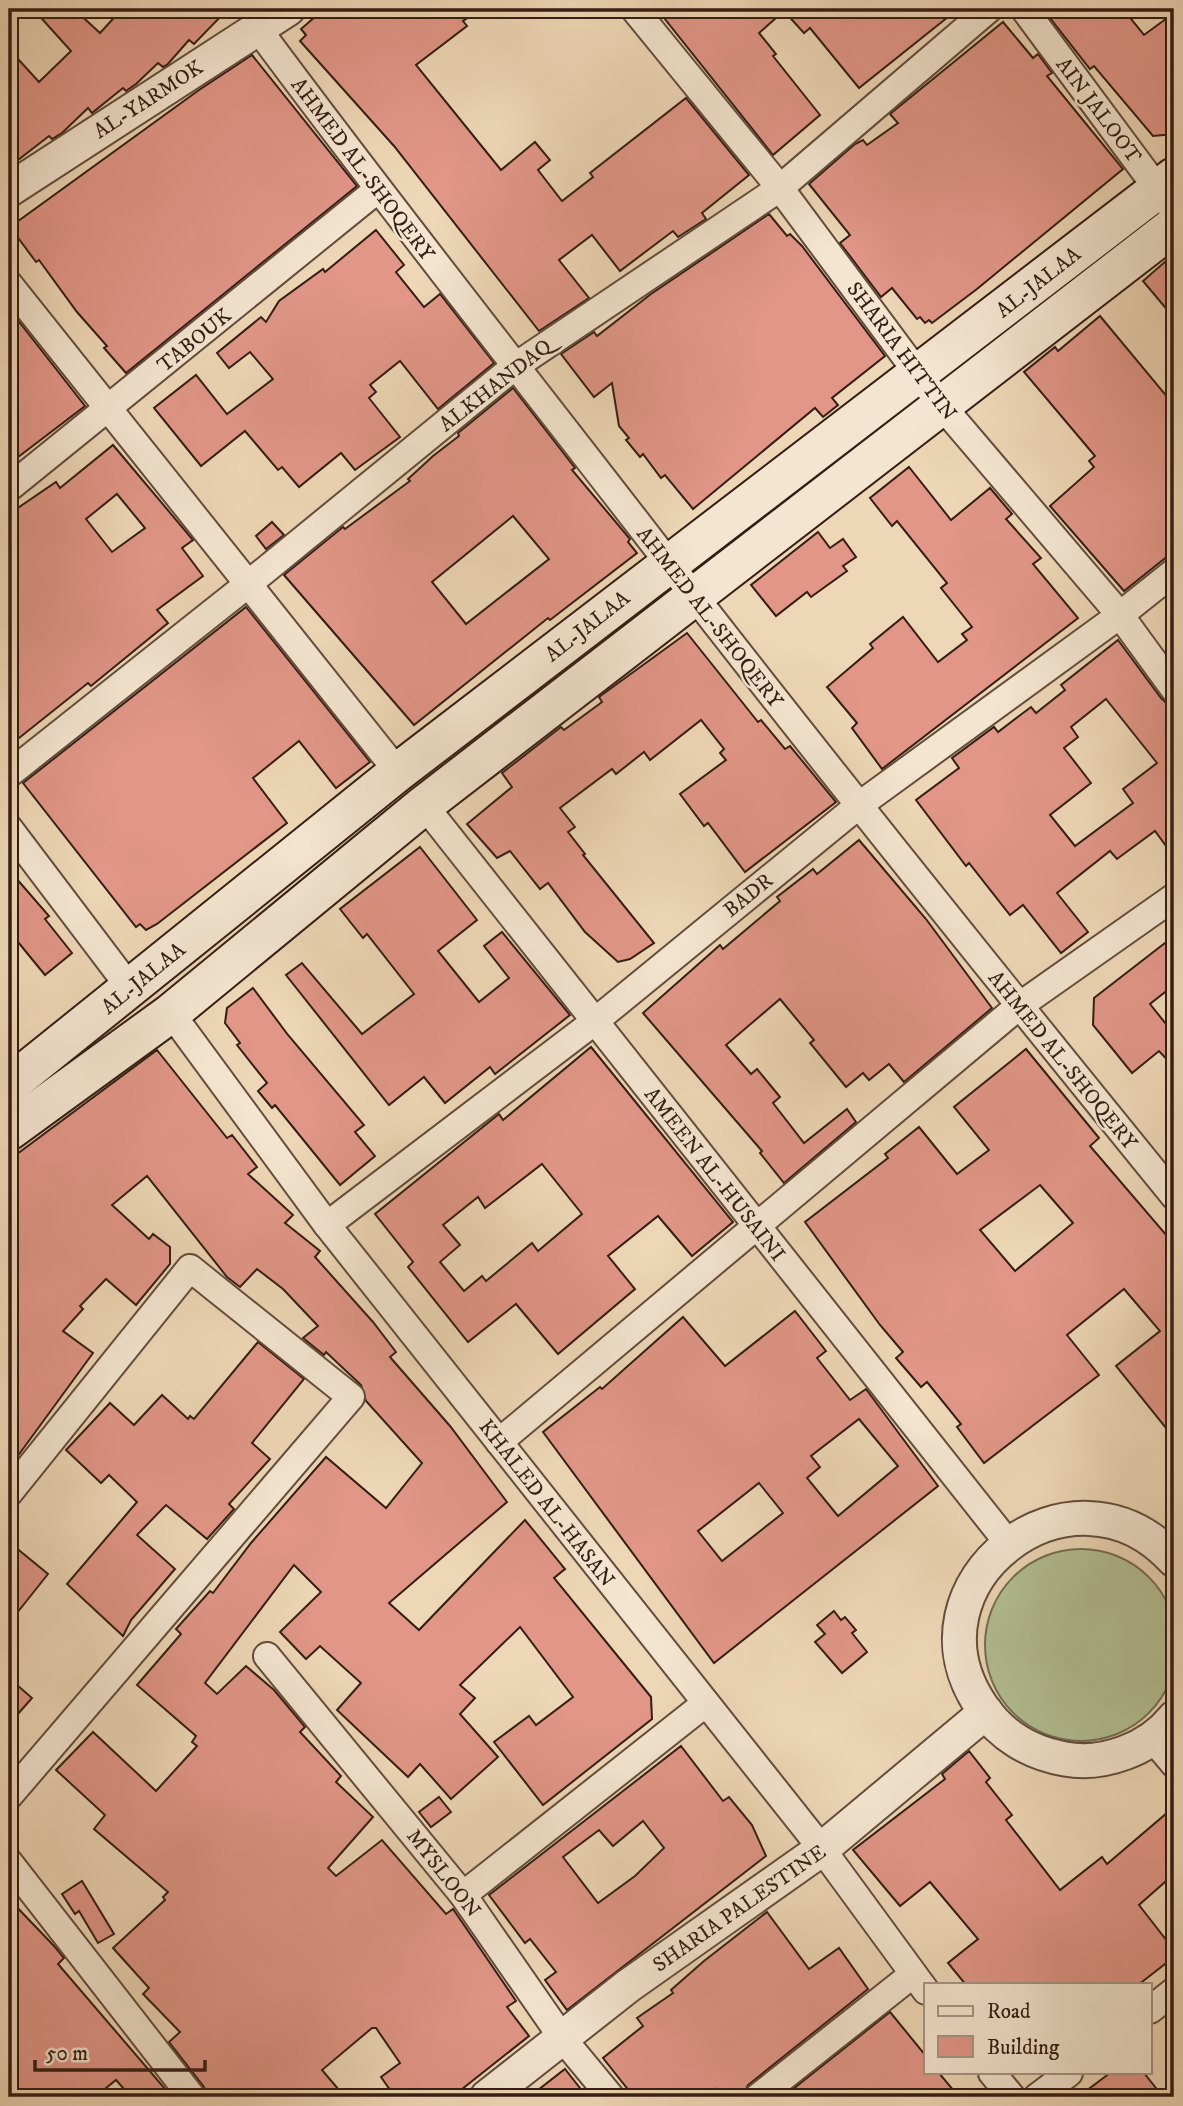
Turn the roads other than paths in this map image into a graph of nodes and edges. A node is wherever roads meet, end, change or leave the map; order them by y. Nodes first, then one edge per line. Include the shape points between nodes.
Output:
1 (288, 9) edge
2 (634, 9) edge
3 (989, 9) edge
4 (1024, 9) edge
5 (258, 29) junction
6 (780, 188) junction
7 (9, 190) edge
8 (377, 190) junction
9 (1169, 192) edge
10 (1174, 226) edge
11 (9, 284) edge
12 (513, 367) junction
13 (920, 374) junction
14 (942, 406) junction
15 (109, 410) junction
16 (9, 488) edge
17 (669, 563) junction
18 (1174, 572) edge
19 (247, 585) junction
20 (694, 598) junction
21 (1120, 615) junction
22 (1174, 689) edge
23 (398, 772) junction
24 (9, 774) edge
25 (424, 805) junction
26 (858, 806) junction
27 (9, 828) edge
28 (1174, 897) edge
29 (130, 988) junction
30 (1019, 1006) junction
31 (171, 1013) junction
32 (594, 1022) junction
33 (9, 1085) edge
34 (9, 1131) edge
35 (1174, 1196) edge
36 (327, 1225) junction
37 (756, 1226) junction
38 (499, 1441) junction
39 (9, 1493) edge
40 (1008, 1543) junction
41 (1173, 1558) edge
42 (267, 1657) dead end
43 (706, 1703) junction
44 (986, 1712) junction
45 (1163, 1728) edge
46 (1174, 1764) edge
47 (9, 1796) edge
48 (822, 1849) junction
49 (9, 1863) edge
50 (463, 1895) junction
51 (919, 1983) edge
52 (1174, 1991) edge
53 (1152, 2008) edge
54 (563, 2039) junction
55 (993, 2074) edge
56 (1068, 2074) edge
57 (192, 2097) edge
58 (487, 2097) edge
59 (611, 2097) edge
60 (758, 2097) edge
61 (1012, 2097) edge
62 (1037, 2097) edge

1 - 5 street, AL-YARMOK
2 - 6 street, SHARIA HITTIN
3 - 6 street, ALKHANDAQ
4 - 9 street, AIN JALOOT
5 - 7 street, AL-YARMOK
5 - 8 street, AHMED AL-SHOQERY
6 - 12 street, ALKHANDAQ
6 - 13 street, SHARIA HITTIN
8 - 12 street, AHMED AL-SHOQERY
8 - 15 street, TABOUK
9 - 13 main road, AL-JALAA
10 - 14 main road, AL-JALAA
11 - 15 street
12 - 17 street, AHMED AL-SHOQERY
12 - 19 street, ALKHANDAQ
13 - 14 street, SHARIA HITTIN
13 - 17 main road, AL-JALAA
14 - 20 main road, AL-JALAA
14 - 21 street, SHARIA HITTIN
15 - 16 street, TABOUK
15 - 19 street
17 - 20 street, AHMED AL-SHOQERY
17 - 23 main road, AL-JALAA
18 - 21 street, BADR
19 - 23 street
19 - 24 street, ALKHANDAQ
20 - 25 main road, AL-JALAA
20 - 26 street, AHMED AL-SHOQERY
21 - 22 street, SHARIA HITTIN
21 - 26 street, BADR
23 - 29 main road, AL-JALAA
25 - 31 main road, AL-JALAA
25 - 32 street, AMEEN AL-HUSAINI
26 - 30 street, AHMED AL-SHOQERY
26 - 32 street, BADR
27 - 29 street
28 - 30 street
29 - 33 main road, AL-JALAA
30 - 35 street, AHMED AL-SHOQERY
30 - 37 street
31 - 34 main road, AL-JALAA
31 - 36 street, KHALED AL-HASAN
32 - 36 street, BADR
32 - 37 street, AMEEN AL-HUSAINI
36 - 38 street, KHALED AL-HASAN
37 - 38 street
37 - 40 street, AMEEN AL-HUSAINI
38 - 43 street, KHALED AL-HASAN
39 - 47 street via 190,1268 351,1397
40 - 41 street via 1052,1522 1097,1519 1140,1532
40 - 44 street via 973,1586 961,1624 963,1664
42 - 50 street, MYSLOON
43 - 48 street, KHALED AL-HASAN
43 - 50 street
44 - 45 street via 1025,1746 1068,1760 1112,1757
44 - 48 street, SHARIA PALESTINE
45 - 46 street
48 - 51 street, KHALED AL-HASAN
48 - 54 street, SHARIA PALESTINE via 628,1986
49 - 57 street
50 - 54 street, MYSLOON
51 - 60 street
52 - 53 street
54 - 58 street, SHARIA PALESTINE
54 - 59 street, MYSLOON
55 - 61 street
56 - 62 street

